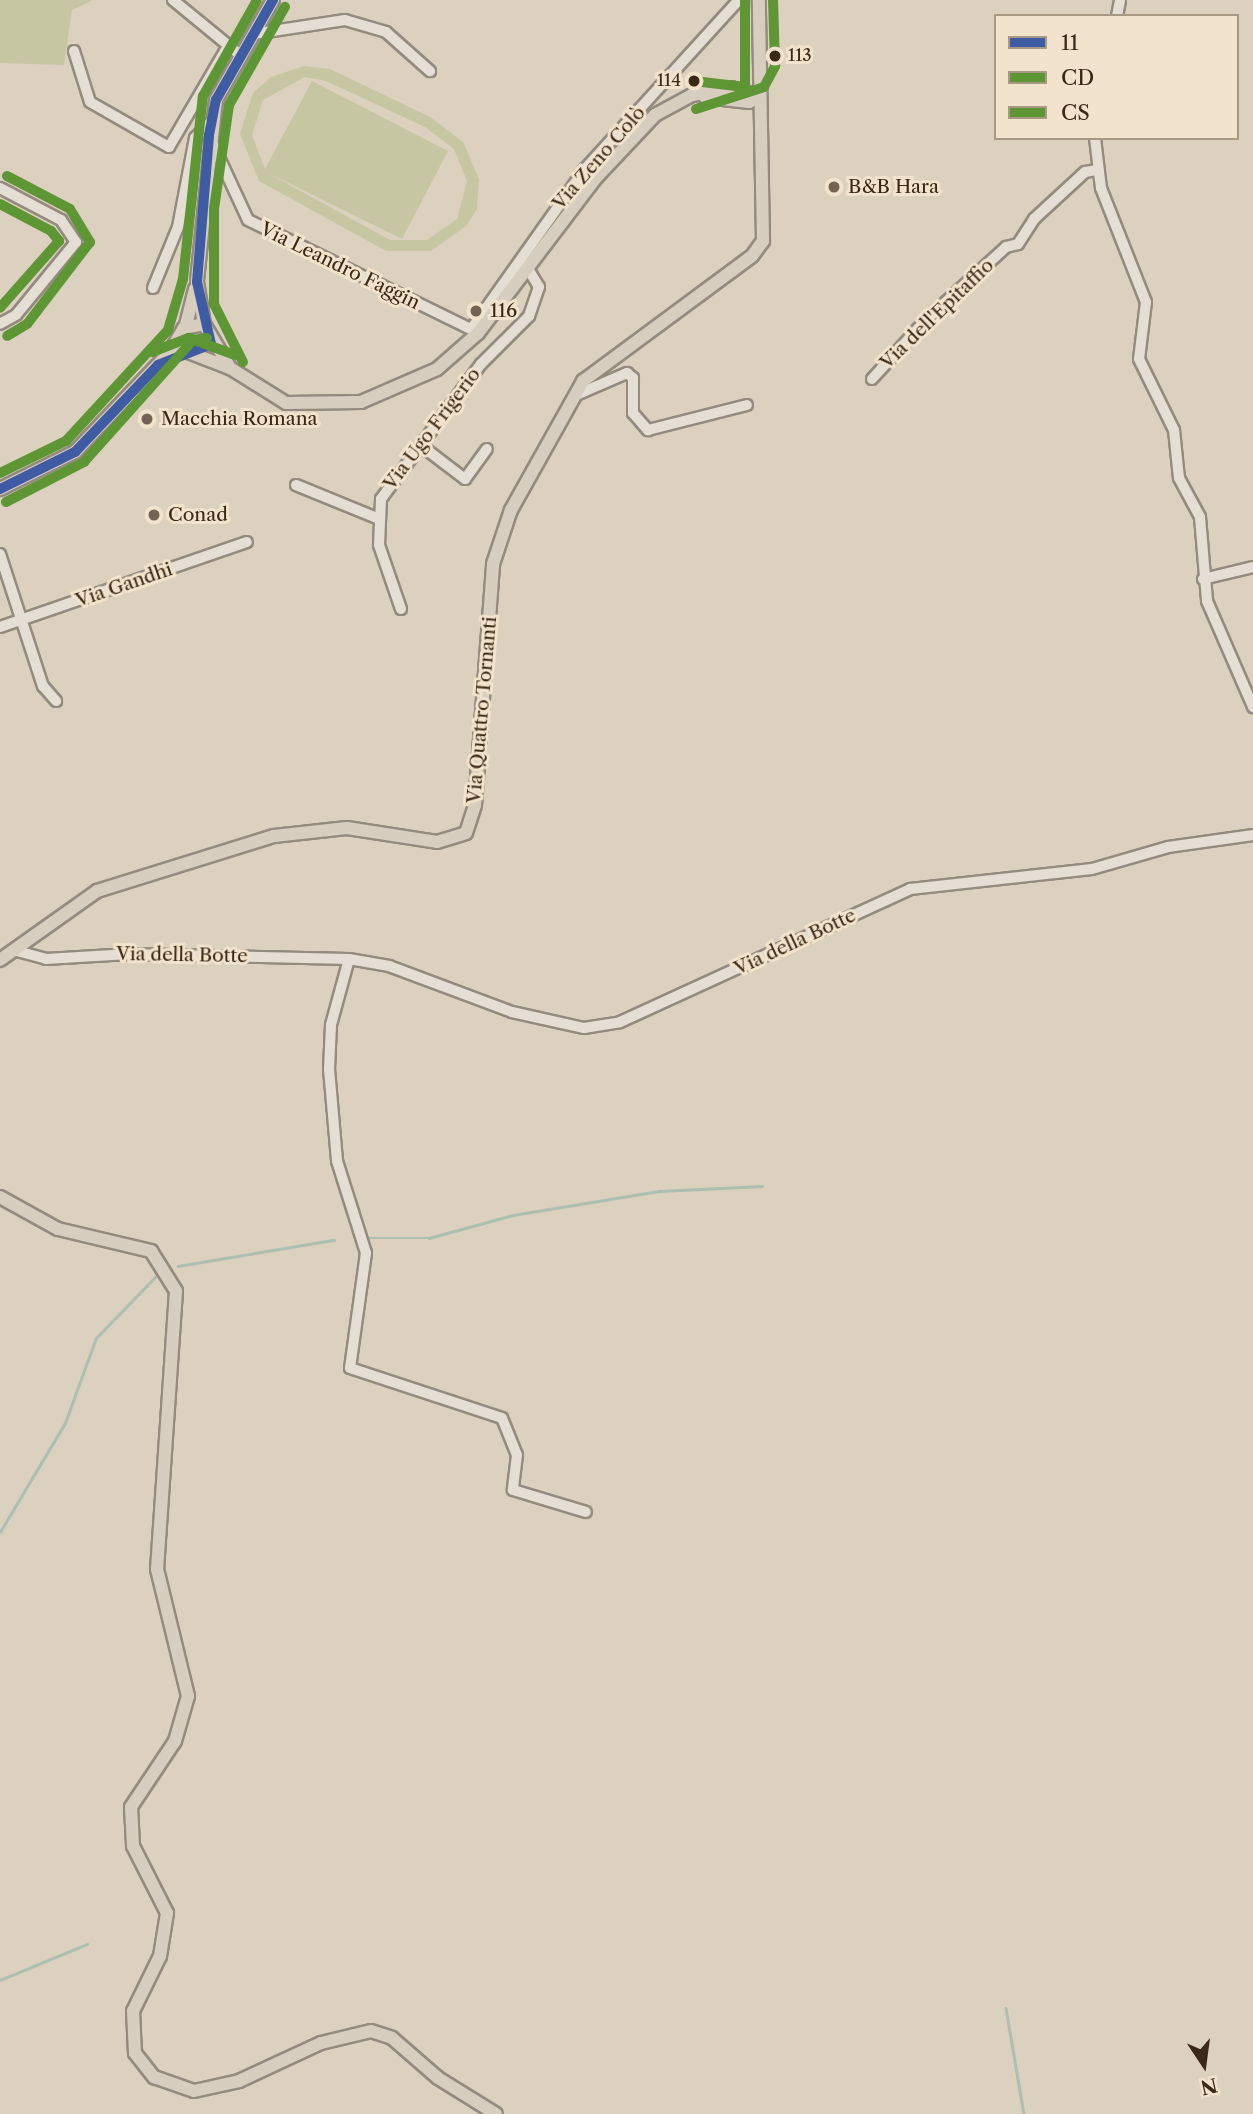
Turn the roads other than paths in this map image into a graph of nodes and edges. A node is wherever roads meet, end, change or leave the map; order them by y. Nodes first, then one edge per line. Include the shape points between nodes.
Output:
1 (173, 0) edge
2 (273, 0) edge
3 (739, 0) edge
4 (759, 0) edge
5 (253, 34) junction
6 (228, 46) junction
7 (74, 51) dead end
8 (240, 55) junction
9 (761, 65) junction
10 (430, 71) dead end
11 (730, 94) junction
12 (759, 96) junction
13 (212, 121) junction
14 (209, 135) junction
15 (1095, 140) edge
16 (763, 147) junction
17 (1096, 170) junction
18 (0, 188) edge
19 (528, 269) junction
20 (197, 282) junction
21 (153, 288) dead end
22 (0, 324) edge
23 (204, 324) junction
24 (183, 331) junction
25 (475, 331) junction
26 (212, 339) junction
27 (194, 353) junction
28 (158, 365) junction
29 (230, 368) junction
30 (872, 379) dead end
31 (574, 396) junction
32 (747, 405) dead end
33 (424, 447) junction
34 (487, 449) dead end
35 (296, 485) dead end
36 (0, 489) edge
37 (377, 518) junction
38 (247, 542) dead end
39 (0, 554) edge
40 (1253, 567) edge
41 (1202, 579) junction
42 (401, 610) dead end
43 (21, 621) junction
44 (0, 627) edge
45 (56, 701) dead end
46 (1253, 707) edge
47 (1253, 835) edge
48 (18, 951) junction
49 (349, 959) junction
50 (0, 960) edge
51 (0, 1197) edge
52 (586, 1512) dead end
53 (496, 2114) edge

1 - 6 street
2 - 5 main road
3 - 25 street, Via Zeno Colò via 584,169
4 - 9 main road, Via Quattro Tornanti
5 - 8 main road
5 - 10 street via 345,20 386,32
6 - 7 street via 169,147 90,102
6 - 8 street
8 - 13 main road
9 - 11 main road via 753,79
9 - 12 main road, Via Quattro Tornanti
11 - 12 main road
11 - 16 main road via 748,108
11 - 19 main road via 692,95 670,104 638,132
12 - 16 main road, Via Quattro Tornanti
13 - 14 main road
13 - 21 street via 195,138 178,227
14 - 20 main road
14 - 25 street, Via Leandro Faggin via 248,220
15 - 17 street
16 - 31 main road, Via Quattro Tornanti via 768,212 759,250 633,339
17 - 30 street, Via dell'Epitaffio via 1085,173 1034,219 1018,244 1006,247 895,349
17 - 41 street via 1141,278 1146,302 1139,359 1174,430 1179,478 1200,517
18 - 22 street via 61,219 76,242 16,315
19 - 25 main road
19 - 33 street, Via Ugo Frigerio via 539,298 481,364
20 - 23 main road
20 - 24 main road
23 - 24 main road
23 - 26 main road
24 - 27 main road
24 - 28 main road
25 - 29 main road via 413,383 329,407 273,398
26 - 27 main road
26 - 29 main road
27 - 28 main road
27 - 29 main road
28 - 36 main road via 75,452
31 - 32 street via 627,373 633,378 633,413 648,430
31 - 48 main road, Via Quattro Tornanti via 511,510 494,564 475,805 466,833 437,842 347,828 274,836 97,891
33 - 34 street via 465,479
33 - 37 street, Via Ugo Frigerio via 397,471
35 - 37 street
37 - 42 street
38 - 43 street, Via Gandhi
39 - 43 street
40 - 41 street
41 - 46 street
43 - 44 street, Via Gandhi
43 - 45 street via 43,685
47 - 49 street, Via della Botte via 1168,847 1092,869 910,889 620,1023 584,1028 512,1012 389,966
48 - 49 street, Via della Botte via 46,959 129,954
48 - 50 main road, Via Quattro Tornanti
49 - 52 street via 331,1025 329,1069 337,1161 366,1253 349,1368 502,1418 517,1455 513,1490
51 - 53 main road via 58,1229 151,1251 176,1291 157,1569 188,1696 175,1741 131,1807 133,1846 167,1913 160,1956 133,2011 135,2053 154,2077 194,2091 239,2081 321,2043 371,2031 393,2038 438,2078

